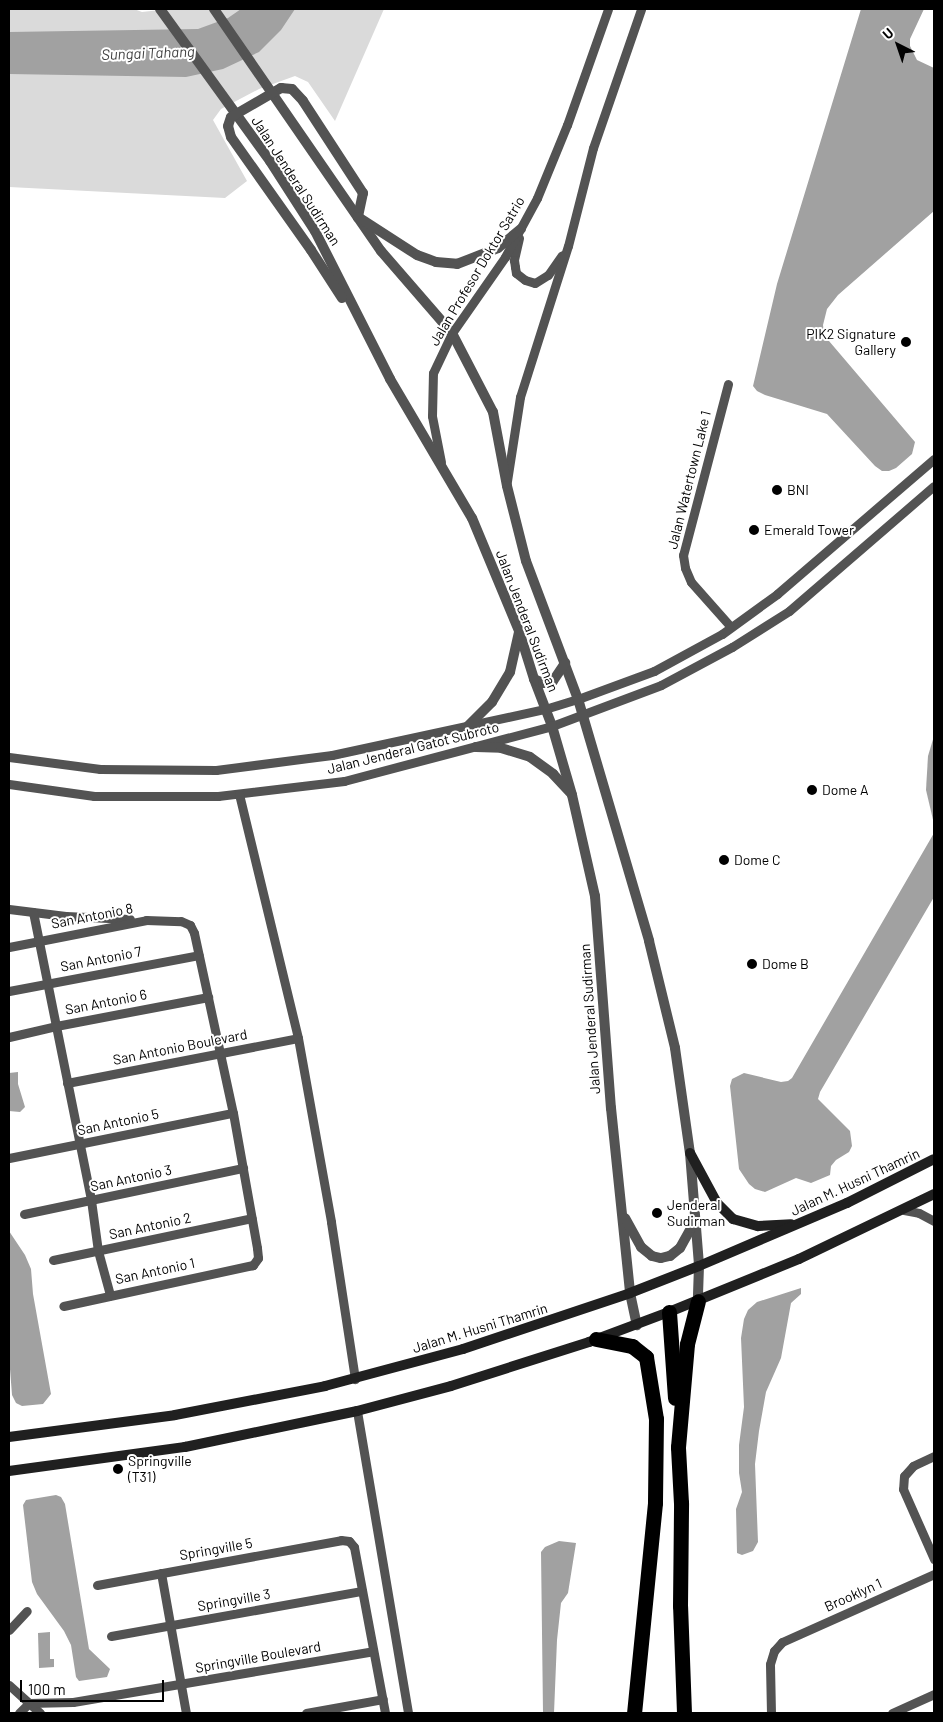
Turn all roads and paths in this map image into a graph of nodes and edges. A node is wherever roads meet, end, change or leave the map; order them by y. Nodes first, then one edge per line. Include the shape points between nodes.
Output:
1 (160, 9) edge
2 (214, 9) edge
3 (608, 9) edge
4 (641, 9) edge
5 (358, 217) junction
6 (521, 229) junction
7 (568, 246) junction
8 (452, 333) junction
9 (373, 345) junction
10 (728, 384) dead end
11 (934, 459) edge
12 (442, 468) junction
13 (507, 486) junction
14 (934, 486) edge
15 (731, 627) junction
16 (519, 632) junction
17 (565, 663) junction
18 (534, 679) junction
19 (578, 699) junction
20 (545, 709) junction
21 (582, 716) junction
22 (468, 726) junction
23 (552, 726) junction
24 (476, 748) junction
25 (9, 757) edge
26 (9, 784) edge
27 (239, 794) junction
28 (572, 795) junction
29 (9, 909) edge
30 (33, 912) junction
31 (146, 920) junction
32 (39, 941) junction
33 (9, 947) edge
34 (199, 955) junction
35 (48, 984) junction
36 (9, 991) edge
37 (208, 997) junction
38 (56, 1026) junction
39 (9, 1037) edge
40 (298, 1038) junction
41 (220, 1053) junction
42 (67, 1083) junction
43 (233, 1112) junction
44 (78, 1144) junction
45 (690, 1153) junction
46 (9, 1158) edge
47 (934, 1159) edge
48 (243, 1168) junction
49 (694, 1193) junction
50 (934, 1194) edge
51 (91, 1200) junction
52 (621, 1208) junction
53 (904, 1210) junction
54 (24, 1214) dead end
55 (252, 1218) junction
56 (934, 1221) edge
57 (800, 1224) junction
58 (98, 1251) junction
59 (53, 1260) dead end
60 (699, 1266) junction
61 (630, 1293) junction
62 (110, 1295) junction
63 (698, 1301) junction
64 (63, 1306) dead end
65 (670, 1312) junction
66 (637, 1325) junction
67 (596, 1339) junction
68 (355, 1379) junction
69 (357, 1411) junction
70 (9, 1437) edge
71 (678, 1447) junction
72 (934, 1456) edge
73 (9, 1471) edge
74 (934, 1559) edge
75 (161, 1573) junction
76 (934, 1574) edge
77 (97, 1585) dead end
78 (362, 1591) junction
79 (680, 1606) junction
80 (27, 1611) dead end
81 (170, 1625) junction
82 (9, 1630) edge
83 (111, 1636) dead end
84 (373, 1651) junction
85 (180, 1684) junction
86 (9, 1685) edge
87 (934, 1694) edge
88 (383, 1699) junction
89 (29, 1703) junction
90 (19, 1713) edge
91 (40, 1713) edge
92 (186, 1713) edge
93 (306, 1713) edge
94 (385, 1713) edge
95 (408, 1713) edge
96 (634, 1713) edge
97 (684, 1713) edge
98 (692, 1713) edge
99 (771, 1713) edge
100 (892, 1713) edge

1 - 9 street, Jalan Jenderal Sudirman via 270,162 315,231
2 - 5 street, Jalan Jenderal Sudirman
3 - 6 street, Jalan Profesor Doktor Satrio via 568,125
4 - 7 street via 593,148
5 - 6 street via 417,255 436,262 457,264 498,248
5 - 8 street, Jalan Jenderal Sudirman via 381,251
5 - 9 street via 363,193 292,89 281,88 231,117 228,126 231,137 312,250
6 - 7 street via 514,260 516,273 525,280 535,283 548,274
6 - 8 street, Jalan Profesor Doktor Satrio
7 - 13 street via 520,397
8 - 12 street, Jalan Profesor Doktor Satrio via 433,373 432,416
8 - 13 street, Jalan Jenderal Sudirman via 493,412
9 - 12 street, Jalan Jenderal Sudirman
10 - 15 street, Jalan Watertown Lake 1 via 683,555 692,582
11 - 15 street, Jalan Jenderal Gatot Subroto via 777,594
12 - 16 street, Jalan Jenderal Sudirman via 472,518
13 - 17 street, Jalan Jenderal Sudirman via 526,561
14 - 21 street, Jalan Jenderal Gatot Subroto via 789,611 662,685
15 - 19 street, Jalan Jenderal Gatot Subroto via 654,671
16 - 18 street, Jalan Jenderal Sudirman
16 - 22 street via 510,672 492,702
17 - 18 street via 553,681 544,683
17 - 19 street, Jalan Jenderal Sudirman
18 - 20 street, Jalan Jenderal Sudirman
19 - 20 street, Jalan Jenderal Gatot Subroto
19 - 21 street, Jalan Jenderal Sudirman
20 - 22 street, Jalan Jenderal Gatot Subroto
20 - 23 street, Jalan Jenderal Sudirman
21 - 23 street, Jalan Jenderal Gatot Subroto
21 - 45 street, Jalan Jenderal Sudirman via 653,955 675,1048
22 - 25 street, Jalan Jenderal Gatot Subroto via 332,755 216,770 100,769
23 - 24 street, Jalan Jenderal Gatot Subroto
23 - 28 street, Jalan Jenderal Sudirman
24 - 27 street, Jalan Jenderal Gatot Subroto via 344,781
24 - 28 street via 501,748 530,757 553,774
26 - 27 street, Jalan Jenderal Gatot Subroto via 94,796
27 - 40 street
28 - 52 street, Jalan Jenderal Sudirman via 595,896
29 - 30 street
30 - 31 street
30 - 32 street
31 - 32 street, San Antonio 8
31 - 34 street, San Antonio 8 via 181,921 190,926
32 - 33 street, San Antonio 8
32 - 35 street
34 - 35 street, San Antonio 7
34 - 37 street
35 - 36 street, San Antonio 7
35 - 38 street
37 - 38 street, San Antonio 6
37 - 41 street
38 - 39 street, San Antonio 6
38 - 42 street
40 - 41 street, San Antonio Boulevard
40 - 68 street
41 - 42 street, San Antonio Boulevard
41 - 43 street
42 - 44 street
43 - 44 street, San Antonio 5
43 - 48 street
44 - 46 street, San Antonio 5
44 - 51 street
45 - 49 street, Jalan Jenderal Sudirman
45 - 57 main road via 717,1203 733,1219 758,1226
47 - 57 main road, Jalan M. Husni Thamrin
48 - 51 street, San Antonio 3
48 - 55 street
49 - 52 street via 688,1235 674,1253 666,1257 652,1256 641,1247
49 - 60 street, Jalan Jenderal Sudirman
50 - 53 main road
51 - 54 street, San Antonio 3
51 - 58 street
52 - 61 street, Jalan Jenderal Sudirman
53 - 56 street
53 - 63 main road
55 - 58 street, San Antonio 2
55 - 62 street, San Antonio 1 via 258,1258 253,1265
57 - 60 main road, Jalan M. Husni Thamrin
58 - 59 street, San Antonio 2
58 - 62 street
60 - 61 main road, Jalan M. Husni Thamrin
60 - 63 street, Jalan Jenderal Sudirman
61 - 66 street, Jalan Jenderal Sudirman
61 - 68 main road, Jalan M. Husni Thamrin via 463,1349
62 - 64 street, San Antonio 1
63 - 65 main road
63 - 71 highway via 687,1344
65 - 66 main road
65 - 71 highway
66 - 67 main road
67 - 69 main road via 452,1386
67 - 96 highway via 638,1349 646,1357 657,1434 656,1486
68 - 70 main road, Jalan M. Husni Thamrin via 175,1415
69 - 73 main road via 185,1447
69 - 95 street
71 - 79 highway
72 - 74 street via 913,1466 904,1476 903,1490
75 - 77 street, Springville 5
75 - 78 street, Springville 5 via 349,1540 354,1547
75 - 81 street
76 - 99 street, Brooklyn 1 via 782,1642 774,1651 770,1664
78 - 81 street, Springville 3
78 - 84 street
79 - 97 highway
79 - 98 highway
80 - 82 street
81 - 83 street, Springville 3
81 - 85 street
84 - 85 street, Springville Boulevard
84 - 88 street
85 - 89 street, Springville Boulevard via 73,1702
85 - 92 street
86 - 89 street
87 - 100 street
88 - 93 street
88 - 94 street
89 - 90 street
89 - 91 street

